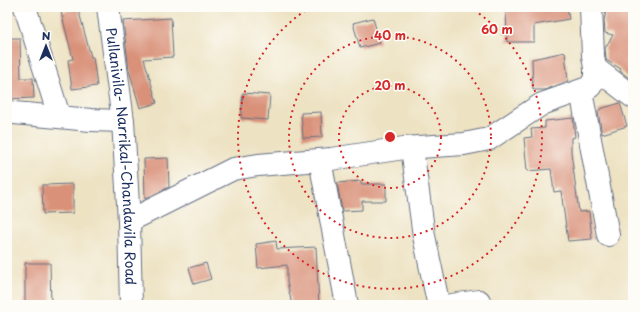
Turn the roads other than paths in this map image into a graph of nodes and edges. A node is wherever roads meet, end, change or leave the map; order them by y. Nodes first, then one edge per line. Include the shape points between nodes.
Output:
1 (25, 7) edge
2 (108, 7) edge
3 (591, 7) edge
4 (595, 68) junction
5 (581, 91) junction
6 (633, 97) edge
7 (7, 111) edge
8 (59, 116) junction
9 (123, 121) junction
10 (412, 148) junction
11 (320, 160) junction
12 (129, 221) junction
13 (608, 235) dead end
14 (480, 301) dead end
15 (131, 305) edge
16 (347, 305) edge
17 (444, 305) edge
18 (452, 305) edge

1 - 8 street
2 - 9 street, Pullanivila- Narrikal-Chandavila Road
3 - 4 street
4 - 5 street via 595,78 590,87
4 - 6 street
5 - 10 street via 542,104 489,139 464,144
5 - 13 street
7 - 8 street
8 - 9 street
9 - 12 street, Pullanivila- Narrikal-Chandavila Road
10 - 11 street
10 - 17 street via 424,236 438,302
11 - 12 street via 233,169
11 - 16 street
12 - 15 street, Pullanivila- Narrikal-Chandavila Road
14 - 18 street

